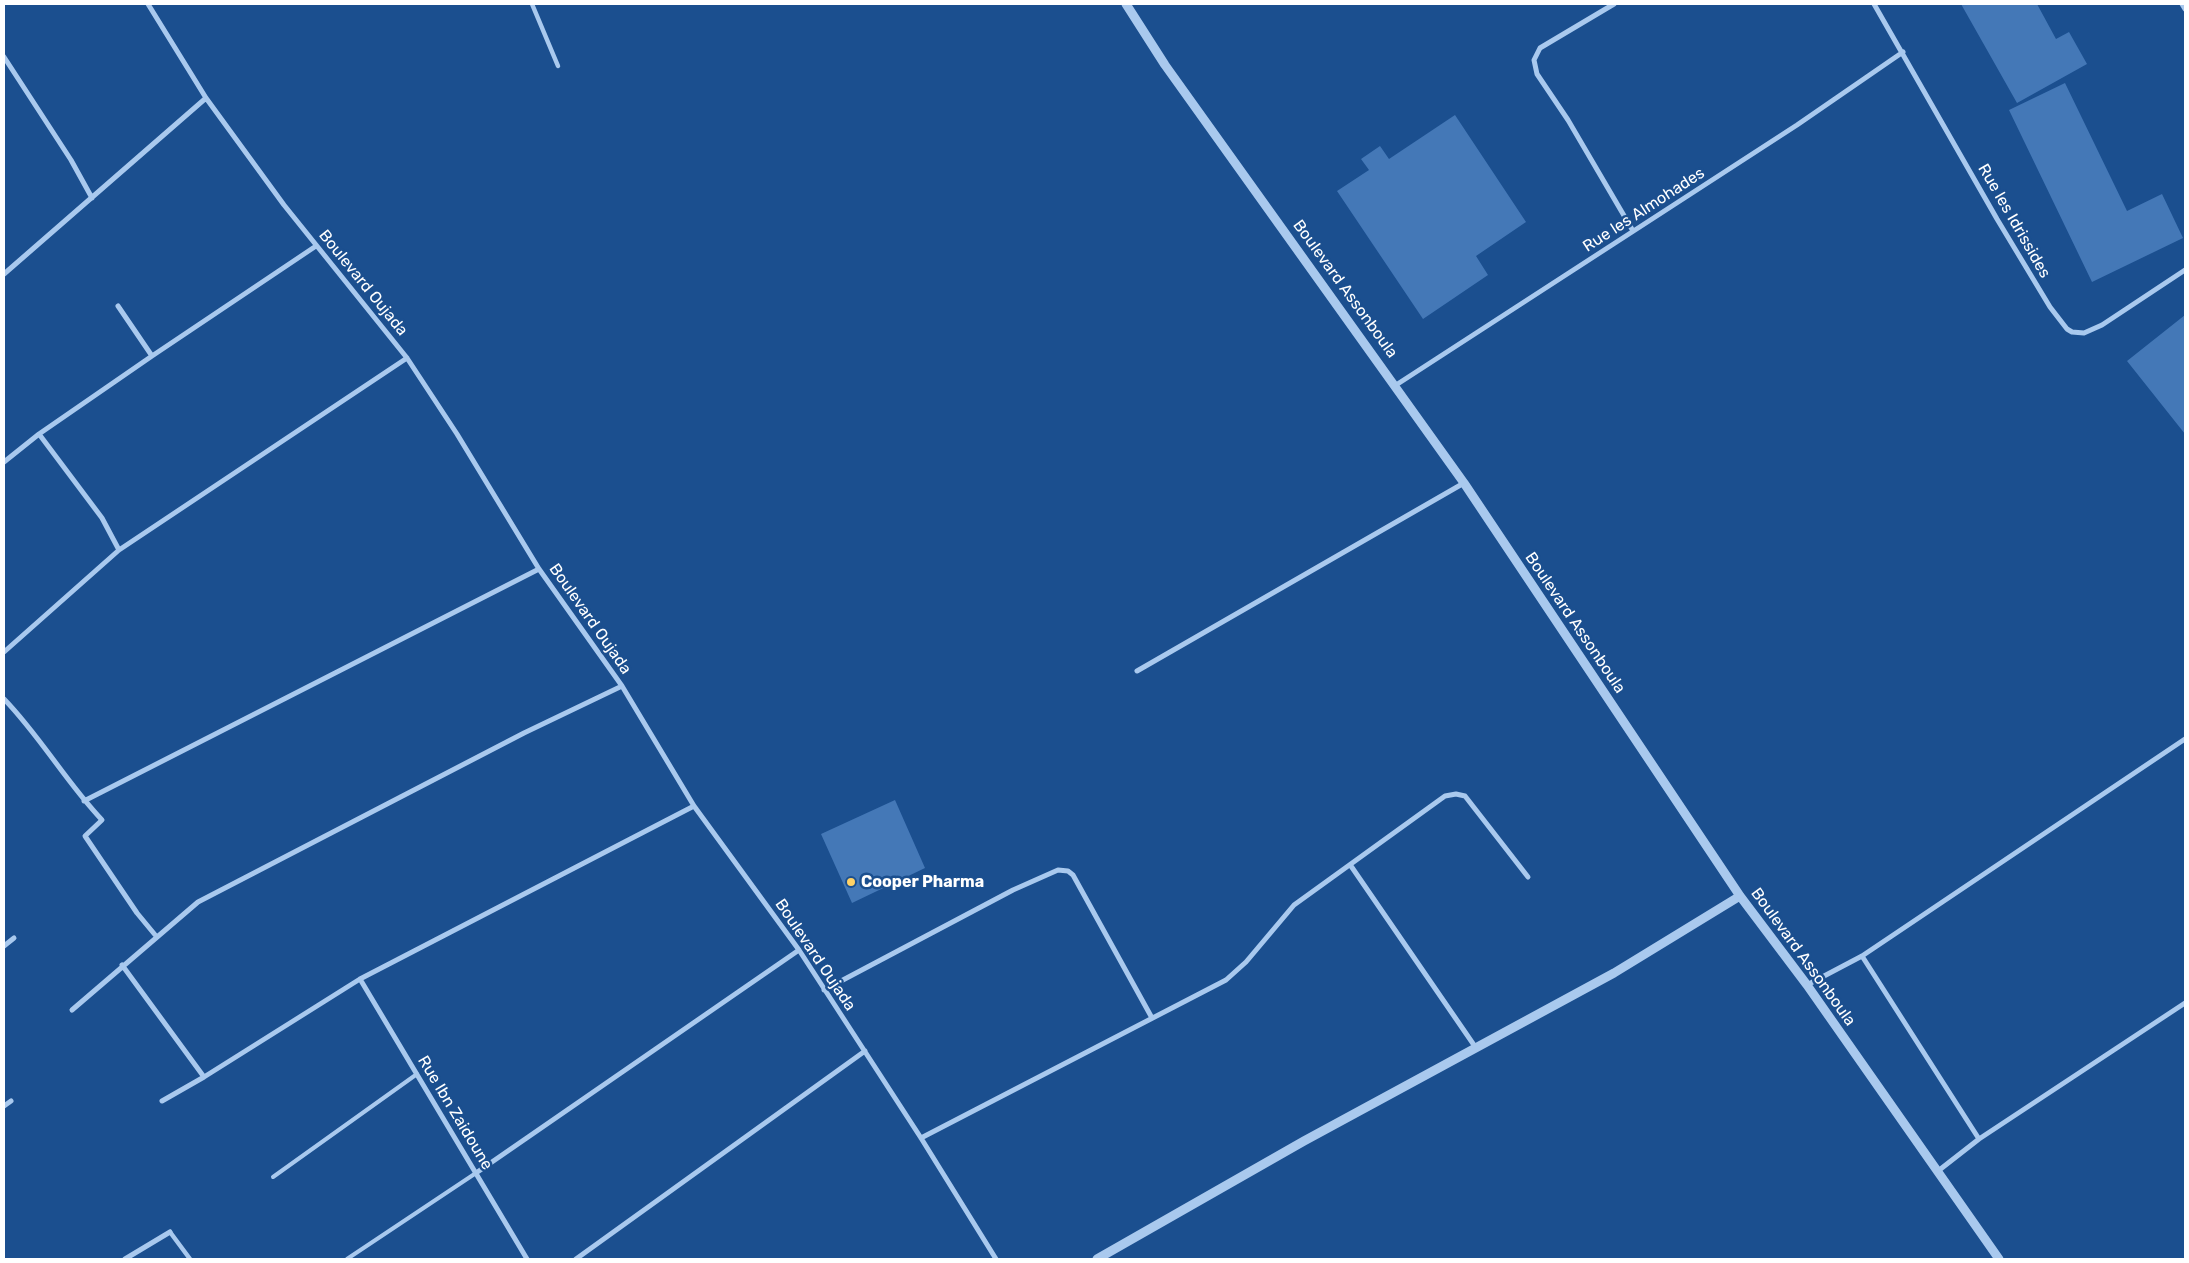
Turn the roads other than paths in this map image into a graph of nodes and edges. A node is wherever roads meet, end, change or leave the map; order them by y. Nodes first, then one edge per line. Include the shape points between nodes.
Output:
1 (148, 4) edge
2 (532, 4) edge
3 (1126, 4) edge
4 (1614, 4) edge
5 (1874, 4) edge
6 (2182, 4) edge
7 (2185, 9) edge
8 (1904, 52) junction
9 (4, 57) edge
10 (558, 66) dead end
11 (206, 98) junction
12 (92, 198) junction
13 (1633, 231) junction
14 (316, 246) junction
15 (2185, 270) edge
16 (4, 274) edge
17 (118, 306) dead end
18 (152, 356) junction
19 (407, 358) junction
20 (1396, 385) junction
21 (39, 434) junction
22 (4, 462) edge
23 (1464, 483) junction
24 (119, 550) junction
25 (539, 569) junction
26 (4, 652) edge
27 (1137, 672) dead end
28 (622, 686) junction
29 (4, 699) edge
30 (2185, 739) edge
31 (84, 801) junction
32 (694, 806) junction
33 (1351, 866) junction
34 (1528, 877) dead end
35 (1740, 896) junction
36 (156, 936) junction
37 (14, 938) dead end
38 (4, 946) edge
39 (799, 950) junction
40 (1862, 956) junction
41 (122, 965) junction
42 (360, 979) junction
43 (1807, 985) junction
44 (824, 990) junction
45 (2185, 1003) edge
46 (72, 1010) dead end
47 (1152, 1018) junction
48 (1476, 1048) junction
49 (865, 1051) junction
50 (417, 1074) junction
51 (204, 1077) junction
52 (11, 1100) dead end
53 (162, 1100) dead end
54 (4, 1106) edge
55 (921, 1138) junction
56 (1979, 1139) junction
57 (1938, 1171) junction
58 (476, 1172) junction
59 (273, 1177) dead end
60 (170, 1232) joint
61 (125, 1259) edge
62 (190, 1259) edge
63 (347, 1259) edge
64 (527, 1259) edge
65 (576, 1259) edge
66 (996, 1259) edge
67 (1097, 1259) edge
68 (1999, 1259) edge

1 - 11 street, Boulevard Oujada
2 - 10 street
3 - 20 street, Boulevard Assonboula via 1165,65
4 - 13 street via 1540,48 1534,60 1537,74
5 - 8 street, Rue les Idrissides
6 - 7 street
8 - 13 street, Rue les Almohades
8 - 15 street, Rue les Idrissides via 1997,219 2050,307 2067,329 2084,333 2102,325
9 - 12 street
11 - 12 street
11 - 14 street, Boulevard Oujada
12 - 16 street
13 - 20 street, Rue les Almohades
14 - 18 street
14 - 19 street, Boulevard Oujada
17 - 18 street
18 - 21 street
19 - 24 street
19 - 25 street, Boulevard Oujada
20 - 23 street, Boulevard Assonboula
21 - 22 street
21 - 24 street via 102,518
23 - 27 street
23 - 35 street, Boulevard Assonboula
24 - 26 street
25 - 28 street, Boulevard Oujada
25 - 31 street
28 - 32 street, Boulevard Oujada
28 - 36 street via 230,884 198,902
29 - 31 street via 24,720
30 - 40 street
31 - 36 street via 102,820 85,836
32 - 39 street, Boulevard Oujada
32 - 42 street
33 - 34 street via 1444,796 1456,794 1465,796
33 - 47 street via 1294,905 1246,962 1226,980
33 - 48 street
35 - 43 street, Boulevard Assonboula
35 - 48 street via 1614,973
36 - 41 street
37 - 38 street
39 - 44 street, Boulevard Oujada
39 - 58 street
40 - 43 street
40 - 56 street
41 - 46 street
41 - 51 street
42 - 50 street, Rue Ibn Zaidoune
42 - 51 street
43 - 57 street, Boulevard Assonboula
44 - 47 street via 1013,890 1063,870 1072,875
44 - 49 street, Boulevard Oujada
45 - 56 street
47 - 55 street
48 - 67 street
49 - 55 street, Boulevard Oujada
49 - 65 street
50 - 58 street, Rue Ibn Zaidoune
50 - 59 lane
51 - 53 street
52 - 54 street
55 - 66 street, Boulevard Oujada
56 - 57 street
57 - 68 street, Boulevard Assonboula
58 - 63 lane
58 - 64 street, Rue Ibn Zaidoune
60 - 61 street
60 - 62 street

